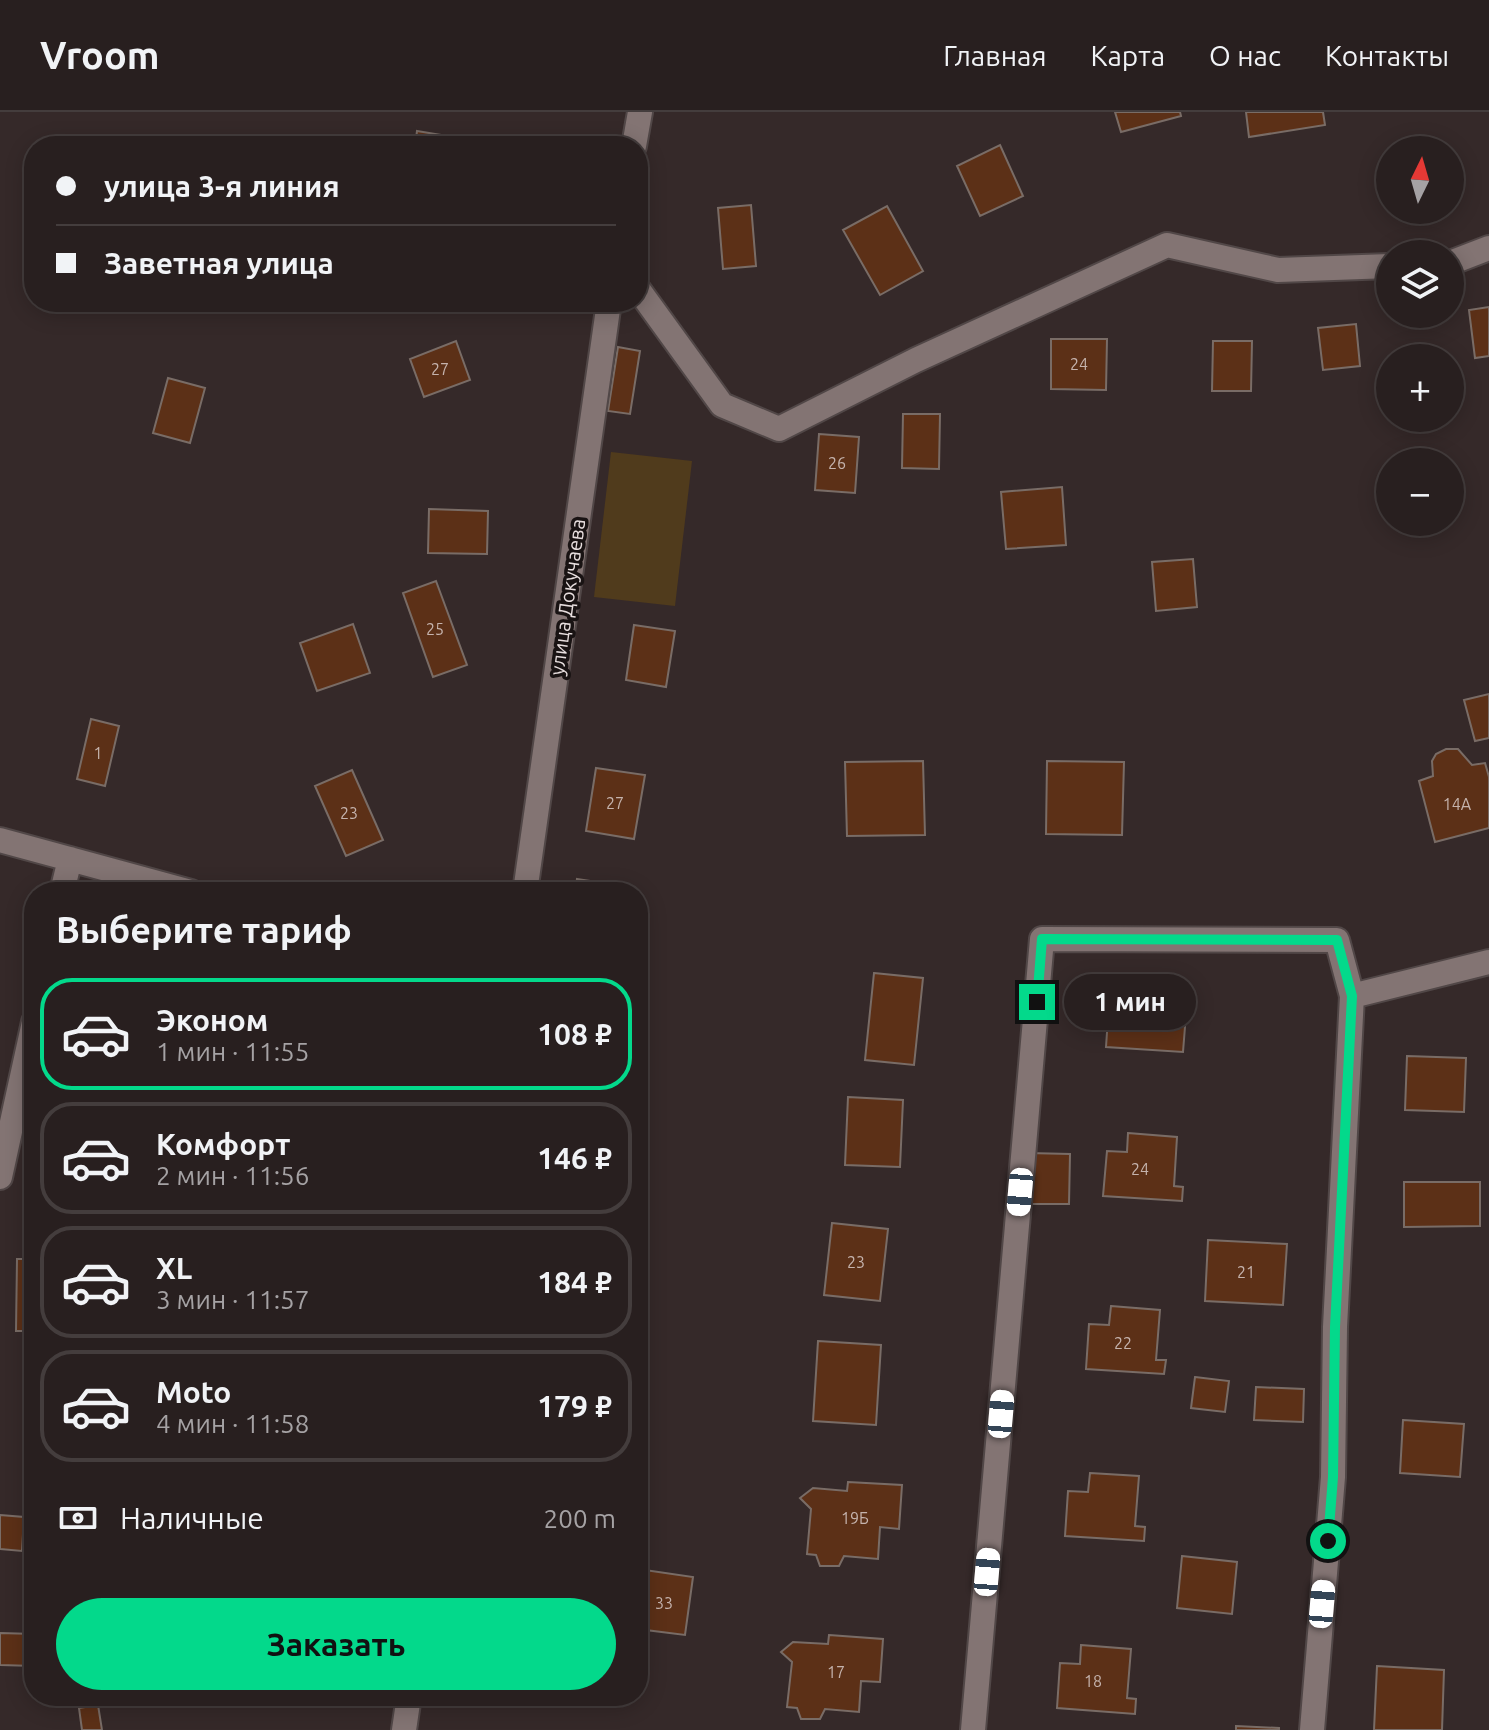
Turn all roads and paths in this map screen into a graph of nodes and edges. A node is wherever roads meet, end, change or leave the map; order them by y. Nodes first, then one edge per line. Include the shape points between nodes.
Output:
1 (640, 112) edge
2 (636, 136) edge
3 (1489, 248) edge
4 (1464, 258) edge
5 (1376, 266) edge
6 (648, 303) edge
7 (608, 312) edge
8 (0, 840) edge
9 (70, 859) junction
10 (64, 882) edge
11 (154, 882) edge
12 (526, 882) edge
13 (1489, 962) edge
14 (1352, 996) junction
15 (24, 1068) edge
16 (0, 1177) edge
17 (408, 1706) edge
18 (404, 1730) edge
19 (973, 1730) edge
20 (1312, 1730) edge

1 - 2 street
3 - 4 street
5 - 6 street via 1278,270 1167,245 779,429 722,405
7 - 12 street, улица Докучаева
8 - 9 street
9 - 10 street
9 - 11 street
13 - 14 street
14 - 19 street via 1337,940 1042,939
14 - 20 street via 1333,1477
15 - 16 street
17 - 18 street

